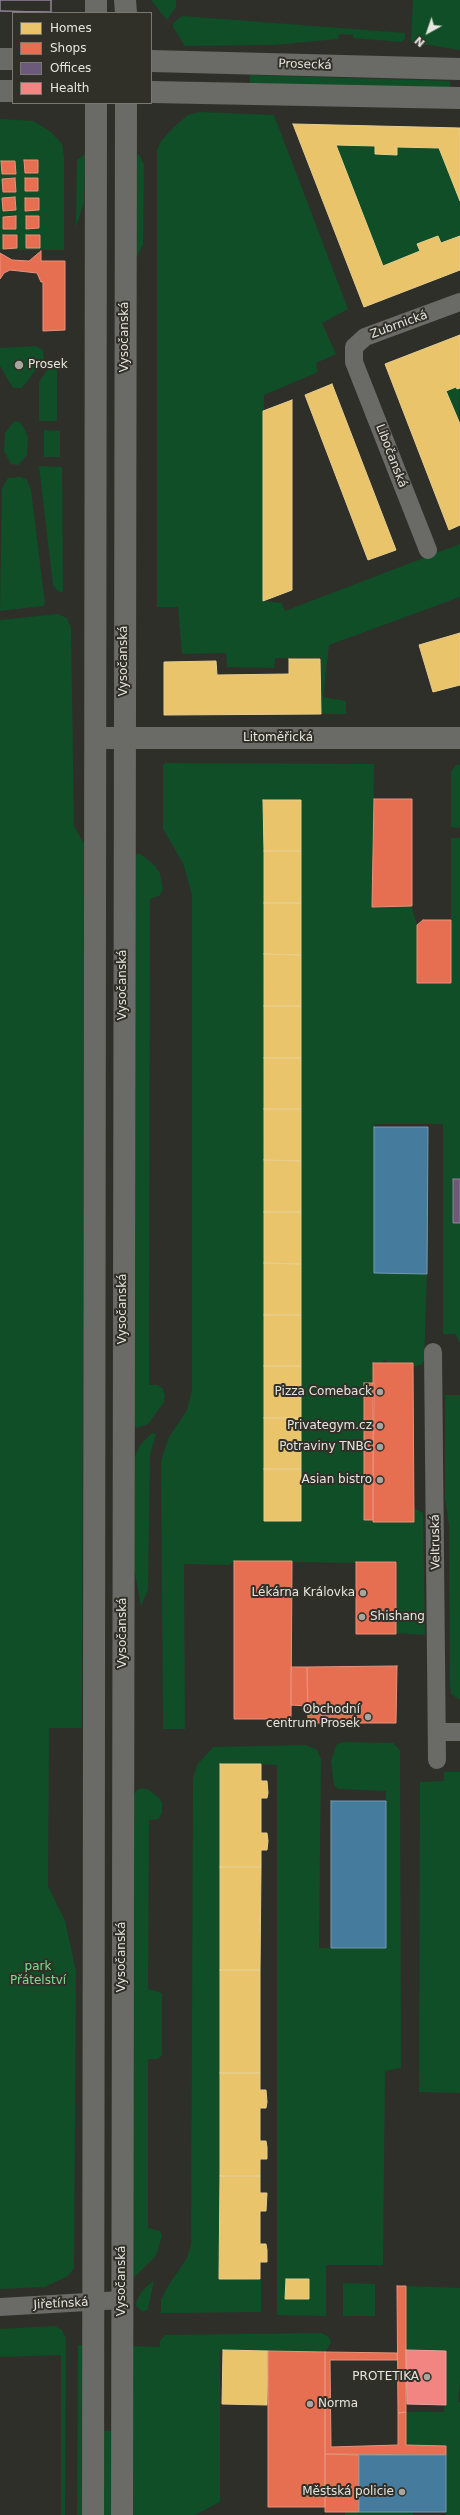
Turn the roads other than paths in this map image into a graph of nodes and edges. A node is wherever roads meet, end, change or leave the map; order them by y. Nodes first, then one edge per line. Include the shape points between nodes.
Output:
1 (96, 0) edge
2 (126, 0) edge
3 (96, 12) edge
4 (126, 12) edge
5 (0, 59) edge
6 (12, 59) edge
7 (152, 61) edge
8 (460, 69) edge
9 (0, 91) edge
10 (12, 91) edge
11 (152, 92) edge
12 (460, 98) edge
13 (96, 104) edge
14 (126, 104) edge
15 (460, 302) edge
16 (354, 362) joint
17 (428, 550) dead end
18 (96, 738) junction
19 (124, 738) junction
20 (460, 738) edge
21 (433, 1352) dead end
22 (439, 1732) junction
23 (460, 1732) edge
24 (437, 1760) dead end
25 (122, 2300) junction
26 (93, 2302) junction
27 (0, 2307) edge
28 (93, 2515) edge
29 (122, 2515) edge

1 - 3 main road
2 - 4 main road
5 - 6 main road
7 - 8 main road, Prosecká
9 - 10 main road
11 - 12 main road
13 - 18 main road
14 - 19 main road, Vysočanská
15 - 16 street, Zubrnická via 365,337 354,347
16 - 17 street, Libočanská
18 - 19 main road, Litoměřická
18 - 26 main road
19 - 20 main road, Litoměřická
19 - 25 main road, Vysočanská
21 - 22 street, Veltruská
22 - 23 street
22 - 24 street, Veltruská
25 - 26 street, Jiřetínská
25 - 29 main road, Vysočanská
26 - 27 street, Jiřetínská
26 - 28 main road

